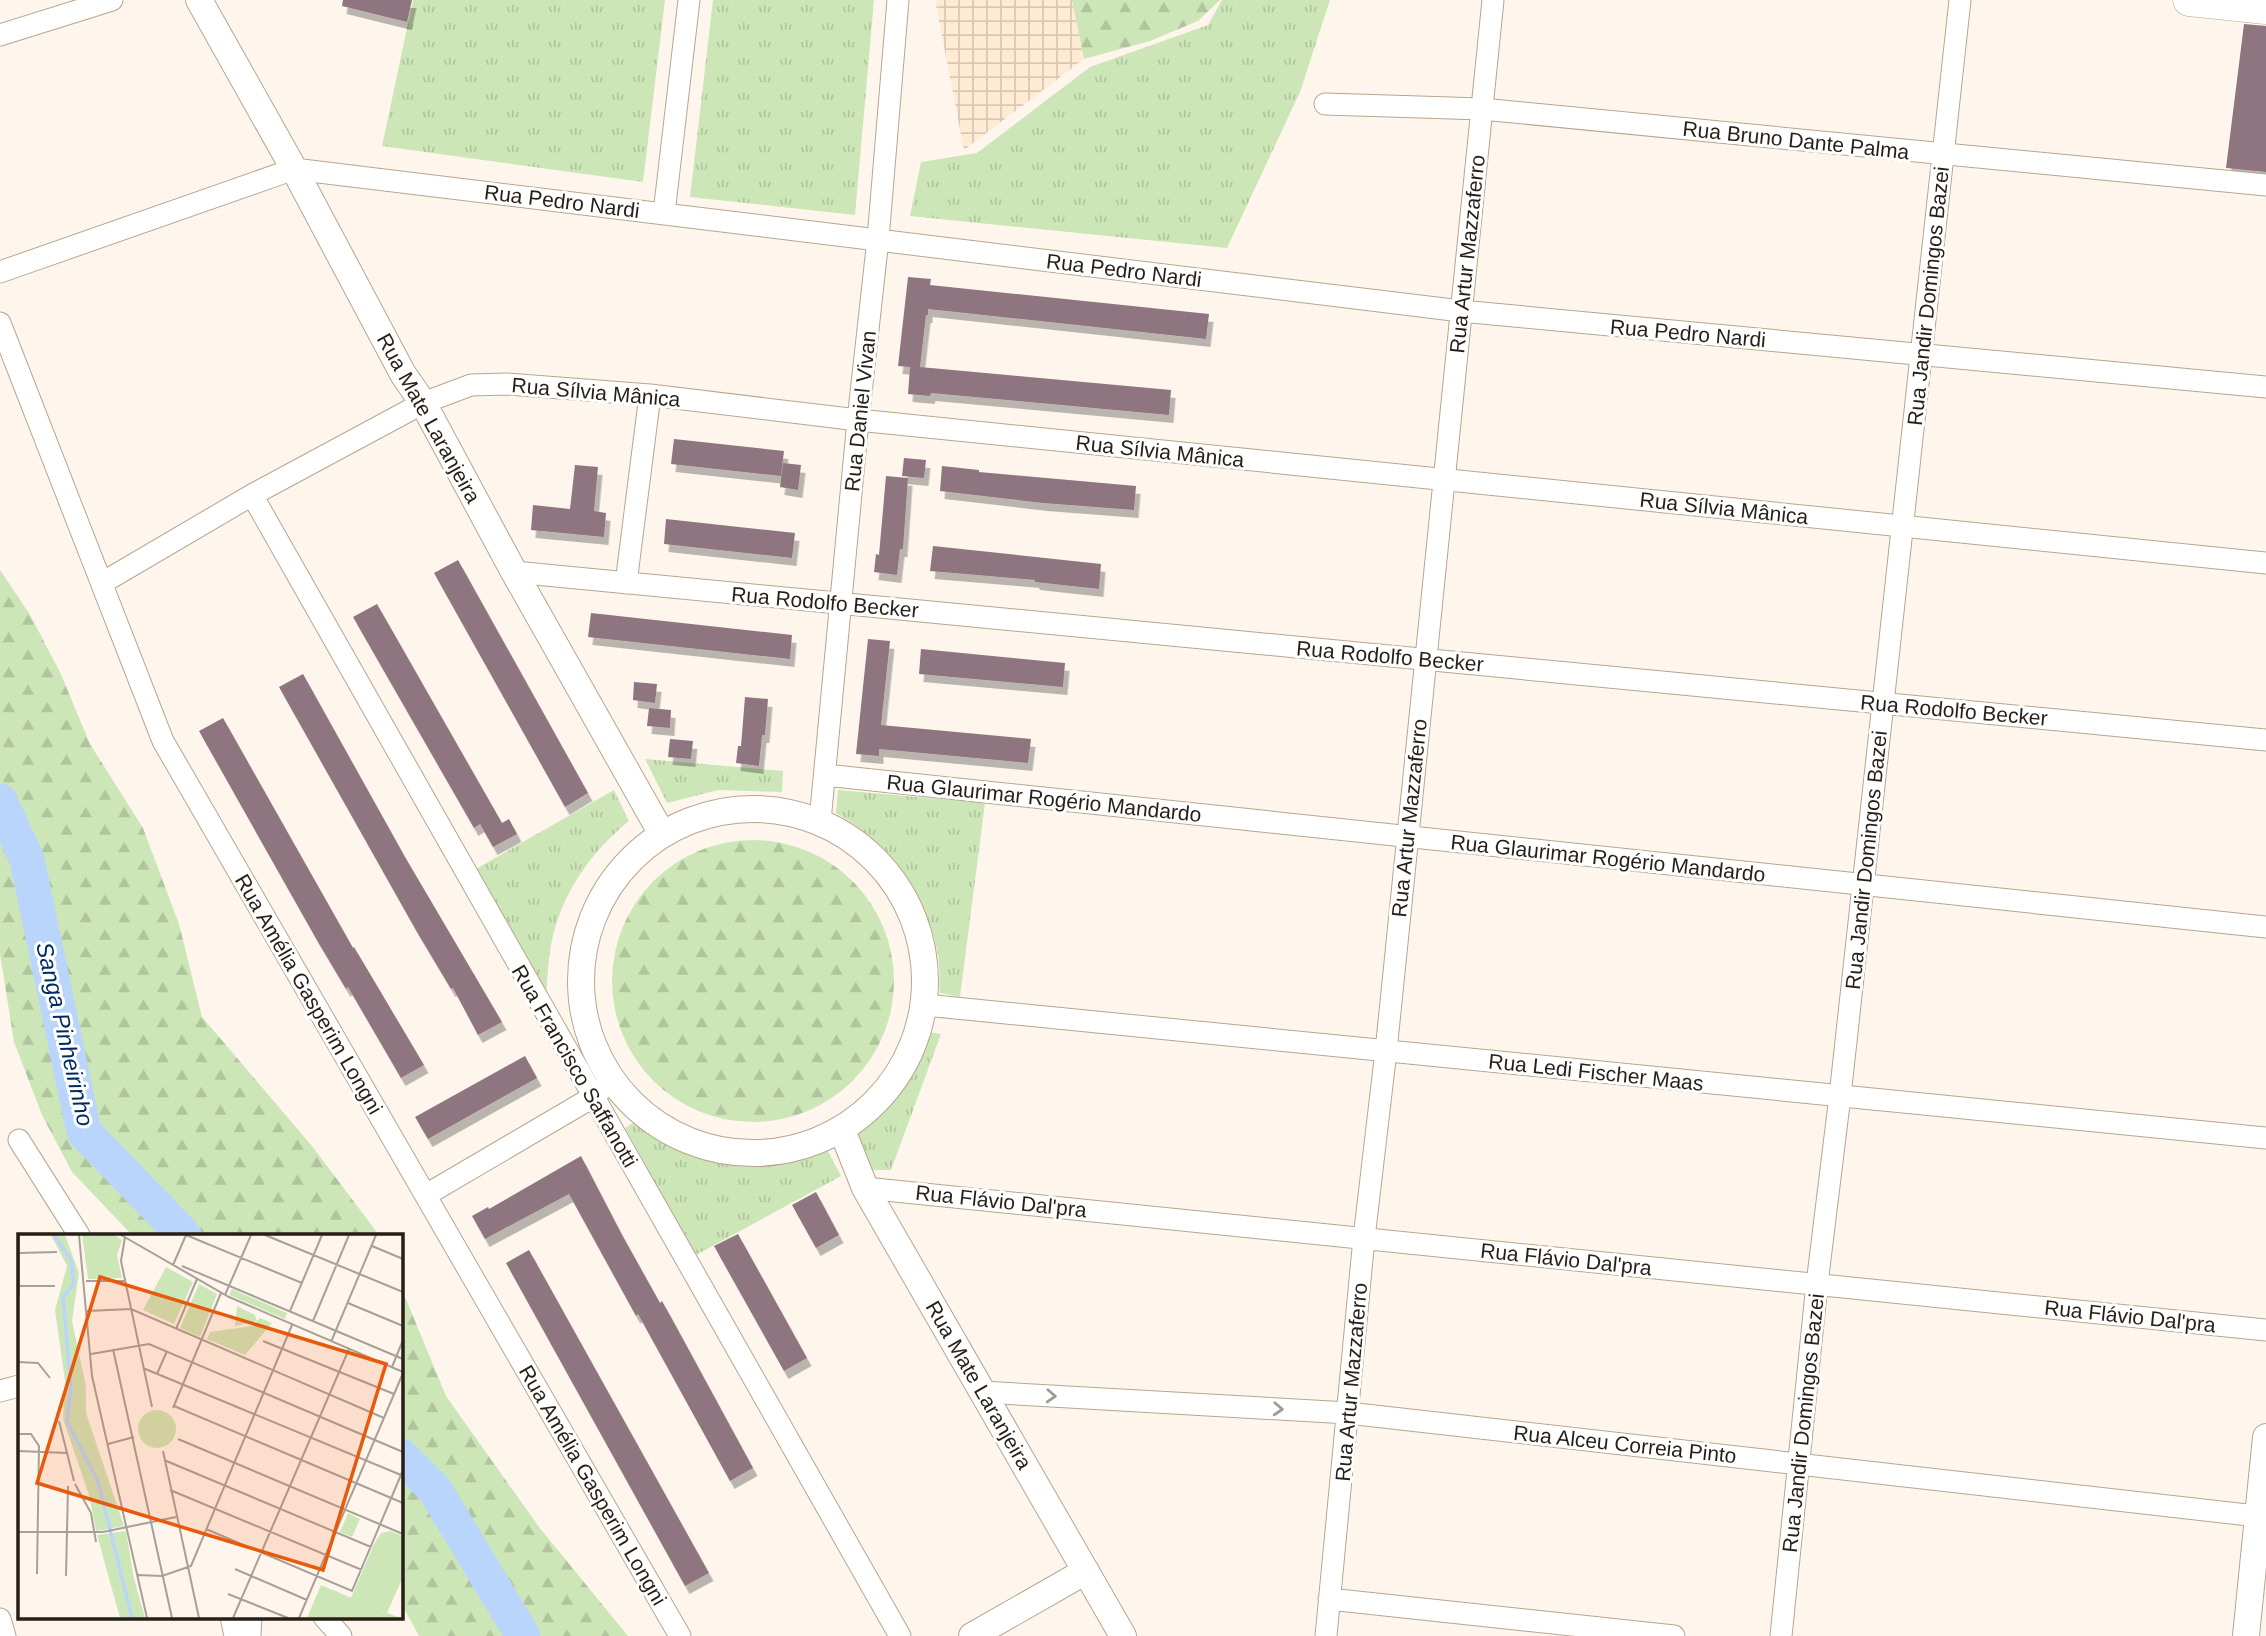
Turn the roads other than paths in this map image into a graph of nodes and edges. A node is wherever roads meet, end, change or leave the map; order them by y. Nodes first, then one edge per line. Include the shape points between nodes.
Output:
1 (112, 0) edge
2 (200, 0) edge
3 (689, 0) edge
4 (898, 0) edge
5 (1493, 0) edge
6 (1960, 0) edge
7 (2189, 0) edge
8 (2266, 8) edge
9 (0, 35) edge
10 (1325, 104) dead end
11 (1482, 109) junction
12 (1944, 154) junction
13 (294, 169) junction
14 (2266, 185) edge
15 (664, 213) junction
16 (878, 239) junction
17 (0, 272) edge
18 (1461, 311) junction
19 (0, 323) edge
20 (1921, 354) junction
21 (2266, 387) edge
22 (650, 395) junction
23 (423, 403) junction
24 (858, 420) junction
25 (1444, 480) junction
26 (251, 495) junction
27 (1902, 526) junction
28 (2266, 563) edge
29 (514, 572) junction
30 (102, 583) junction
31 (626, 583) junction
32 (841, 603) junction
33 (1426, 659) junction
34 (1883, 703) junction
35 (2266, 740) edge
36 (825, 775) junction
37 (820, 821) junction
38 (662, 834) junction
39 (1408, 837) junction
40 (1863, 885) junction
41 (2266, 927) edge
42 (925, 1005) junction
43 (1385, 1051) junction
44 (602, 1089) junction
45 (1840, 1096) junction
46 (842, 1130) junction
47 (2266, 1138) edge
48 (19, 1140) dead end
49 (865, 1188) junction
50 (426, 1195) junction
51 (78, 1234) edge
52 (1364, 1238) junction
53 (1817, 1284) junction
54 (2266, 1330) edge
55 (18, 1386) edge
56 (0, 1391) edge
57 (982, 1392) junction
58 (1348, 1413) junction
59 (2266, 1437) edge
60 (1800, 1464) junction
61 (2262, 1516) edge
62 (1086, 1571) junction
63 (1329, 1599) junction
64 (232, 1618) edge
65 (251, 1618) edge
66 (317, 1618) edge
67 (0, 1619) edge
68 (333, 1628) edge
69 (5, 1636) edge
70 (235, 1636) edge
71 (250, 1636) edge
72 (680, 1636) edge
73 (900, 1636) edge
74 (972, 1636) edge
75 (1124, 1636) edge
76 (1326, 1636) edge
77 (1674, 1636) edge
78 (1781, 1636) edge
79 (2246, 1636) edge

1 - 9 street
2 - 13 street, Rua Mate Laranjeira
3 - 15 street
4 - 16 street, Rua Daniel Vivan
5 - 11 street, Rua Artur Mazzaferro
6 - 12 street, Rua Jandir Domingos Bazei
7 - 8 main road
10 - 11 street, Rua Bruno Dante Palma
11 - 12 street, Rua Bruno Dante Palma
11 - 18 street, Rua Artur Mazzaferro
12 - 14 street, Rua Bruno Dante Palma
12 - 20 street, Rua Jandir Domingos Bazei
13 - 15 street, Rua Pedro Nardi
13 - 17 street, Rua Pedro Nardi
13 - 23 street, Rua Mate Laranjeira via 403,374
15 - 16 street, Rua Pedro Nardi
16 - 18 street, Rua Pedro Nardi
16 - 24 street, Rua Daniel Vivan
18 - 20 street, Rua Pedro Nardi
18 - 25 street, Rua Artur Mazzaferro
19 - 30 street, Rua Amélia Gasperim Longni
20 - 21 street, Rua Pedro Nardi
20 - 27 street, Rua Jandir Domingos Bazei
22 - 23 street, Rua Sílvia Mânica via 471,385
22 - 24 street, Rua Sílvia Mânica
22 - 31 street
23 - 26 street, Rua Sílvia Mânica
23 - 29 street, Rua Mate Laranjeira
24 - 25 street, Rua Sílvia Mânica
24 - 32 street, Rua Daniel Vivan
25 - 27 street, Rua Sílvia Mânica
25 - 33 street, Rua Artur Mazzaferro
26 - 30 street, Rua Sílvia Mânica
26 - 44 street, Rua Francisco Saffanotti
27 - 28 street, Rua Sílvia Mânica
27 - 34 street, Rua Jandir Domingos Bazei
29 - 31 street, Rua Rodolfo Becker
29 - 38 street, Rua Mate Laranjeira
30 - 50 street, Rua Amélia Gasperim Longni via 163,741
31 - 32 street, Rua Rodolfo Becker
32 - 33 street, Rua Rodolfo Becker
32 - 36 street, Rua Daniel Vivan
33 - 34 street, Rua Rodolfo Becker
33 - 39 street, Rua Artur Mazzaferro
34 - 35 street, Rua Rodolfo Becker
34 - 40 street, Rua Jandir Domingos Bazei
36 - 37 street, Rua Daniel Vivan
36 - 39 street, Rua Glaurimar Rogério Mandardo
37 - 38 street via 767,808 713,813
37 - 42 street via 869,851 905,895 924,948
38 - 44 street via 631,859 606,890 589,927 580,966 581,1006
39 - 40 street, Rua Glaurimar Rogério Mandardo
39 - 43 street, Rua Artur Mazzaferro
40 - 41 street, Rua Glaurimar Rogério Mandardo
40 - 45 street, Rua Jandir Domingos Bazei
42 - 43 street, Rua Ledi Fischer Maas
42 - 46 street via 911,1055 882,1097
43 - 45 street, Rua Ledi Fischer Maas
43 - 52 street, Rua Artur Mazzaferro
44 - 46 street via 692,1143 742,1154 794,1149
44 - 50 street
44 - 73 street, Rua Francisco Saffanotti
45 - 47 street, Rua Ledi Fischer Maas
45 - 53 street, Rua Jandir Domingos Bazei
46 - 49 street, Rua Mate Laranjeira
48 - 51 street
49 - 52 street, Rua Flávio Dal'pra
49 - 57 street, Rua Mate Laranjeira
50 - 72 street, Rua Amélia Gasperim Longni
52 - 53 street, Rua Flávio Dal'pra
52 - 58 street, Rua Artur Mazzaferro
53 - 54 street, Rua Flávio Dal'pra
53 - 60 street, Rua Jandir Domingos Bazei
55 - 56 street
57 -> 58 street, Rua Alceu Correia Pinto
57 - 62 street, Rua Mate Laranjeira
58 - 60 street, Rua Alceu Correia Pinto
58 - 63 street, Rua Artur Mazzaferro
59 - 61 street
60 - 61 street, Rua Alceu Correia Pinto
60 - 78 street, Rua Jandir Domingos Bazei
61 - 79 street
62 - 74 street
62 - 75 street, Rua Mate Laranjeira
63 - 76 street, Rua Artur Mazzaferro
63 - 77 street
64 - 70 street
65 - 71 street
66 - 68 street
67 - 69 street

